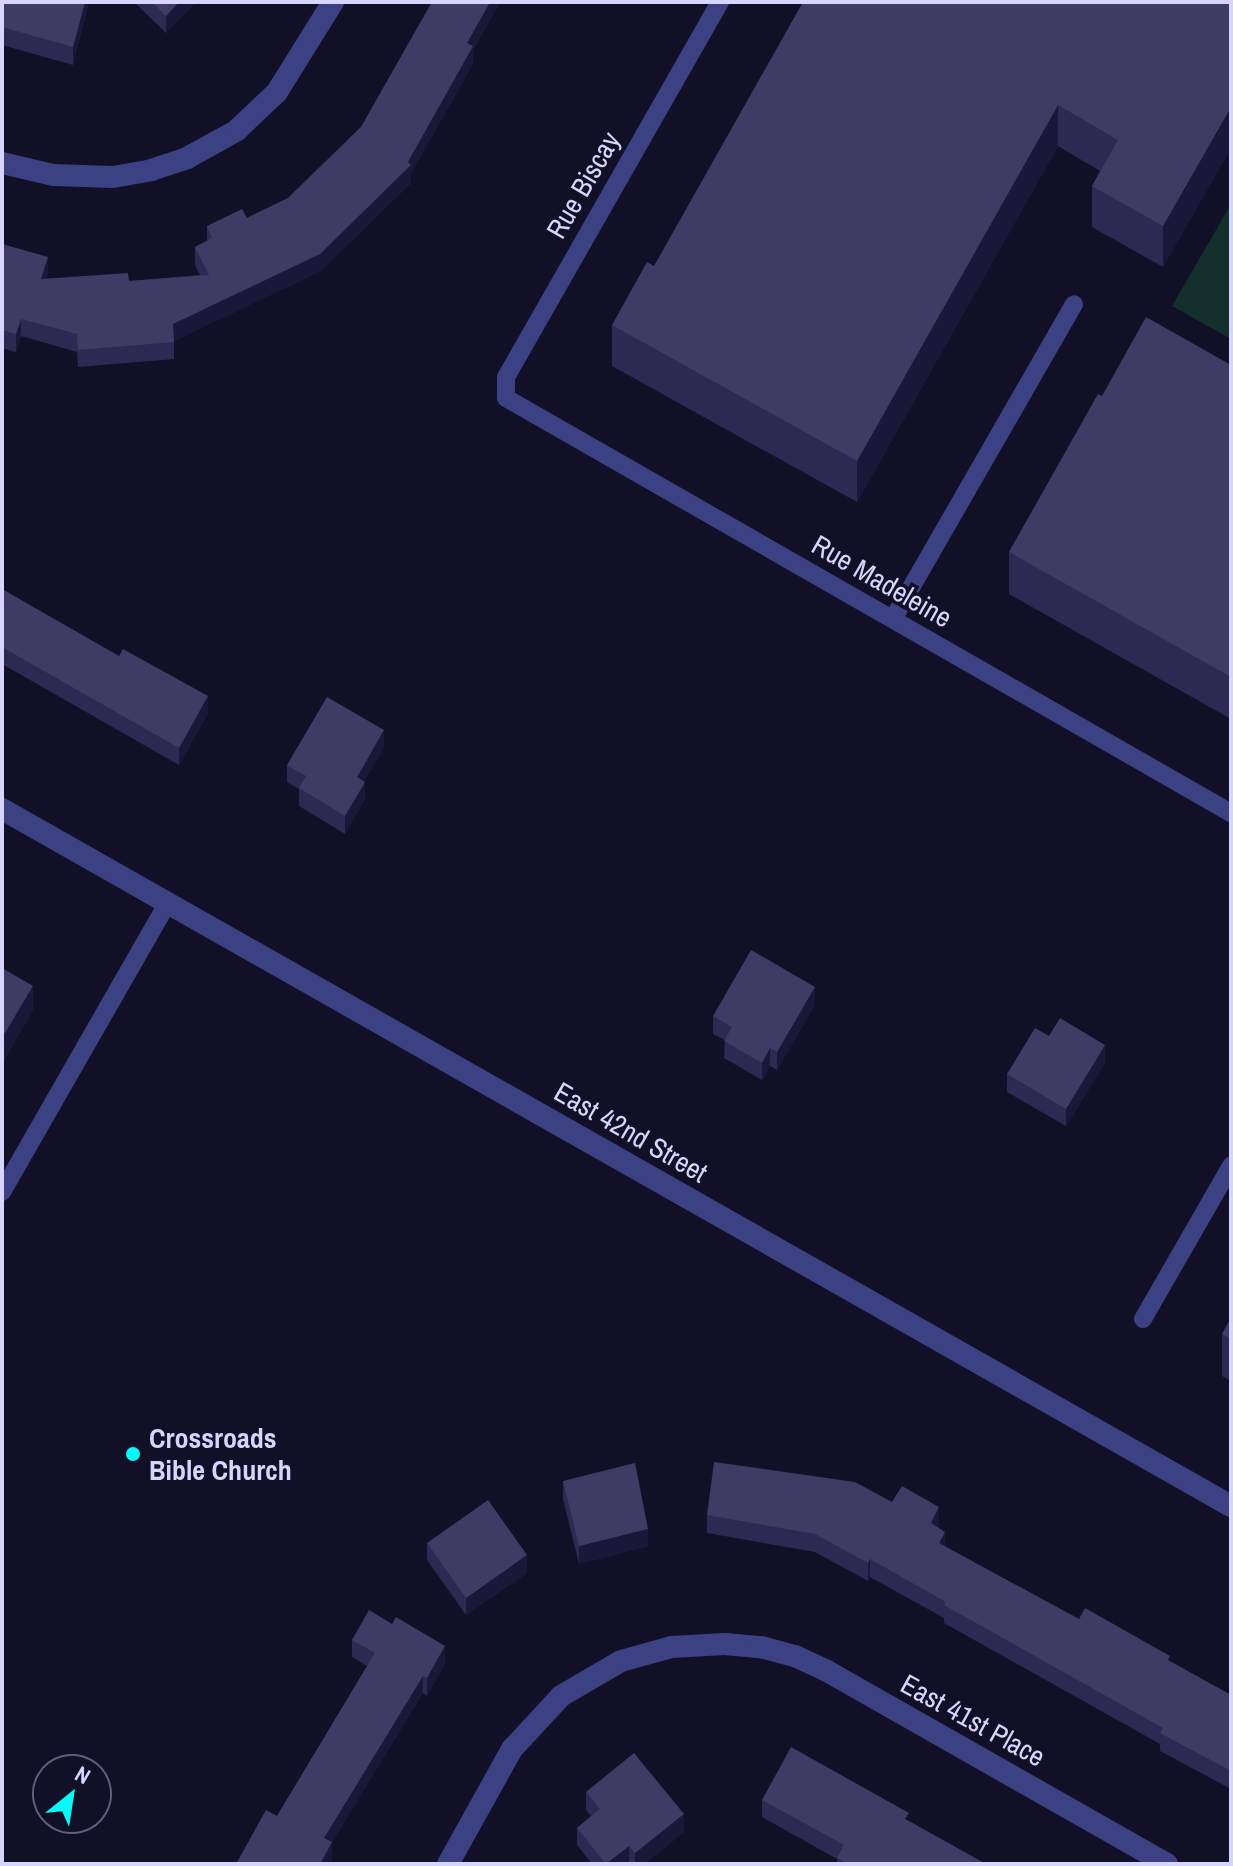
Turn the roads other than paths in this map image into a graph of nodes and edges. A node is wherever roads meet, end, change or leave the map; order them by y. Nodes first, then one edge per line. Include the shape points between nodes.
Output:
1 (333, 2) edge
2 (720, 2) edge
3 (2, 163) edge
4 (1074, 304) dead end
5 (506, 398) joint
6 (893, 619) junction
7 (1231, 813) edge
8 (4, 814) edge
9 (168, 902) junction
10 (1231, 1166) edge
11 (2, 1192) edge
12 (1143, 1319) dead end
13 (1231, 1506) edge
14 (448, 1864) edge
15 (1167, 1864) edge

1 - 3 street via 277,92 236,131 187,158 113,177 53,175
2 - 5 lane, Rue Biscay via 506,377
4 - 6 lane
5 - 6 lane, Rue Madeleine
6 - 7 lane, Rue Madeleine
8 - 9 street, East 42nd Street
9 - 11 lane
9 - 13 street, East 42nd Street
10 - 12 lane
14 - 15 street, East 41st Place via 512,1749 561,1696 621,1661 653,1651 743,1644 795,1656 827,1671

